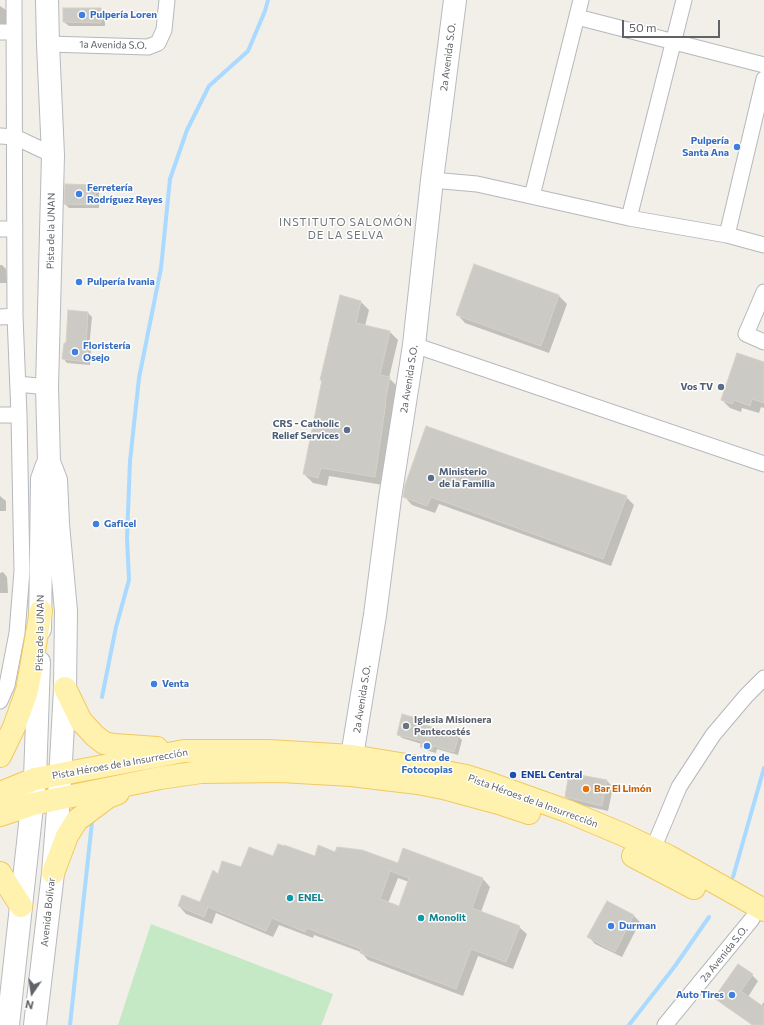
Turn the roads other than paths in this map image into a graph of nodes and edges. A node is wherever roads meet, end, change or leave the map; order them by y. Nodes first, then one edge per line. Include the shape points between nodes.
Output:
1 (14, 0) edge
2 (47, 0) edge
3 (167, 0) edge
4 (455, 0) edge
5 (581, 0) edge
6 (684, 0) edge
7 (577, 17) junction
8 (7, 32) edge
9 (674, 42) junction
10 (48, 44) junction
11 (764, 64) edge
12 (764, 79) edge
13 (7, 136) edge
14 (53, 155) junction
15 (432, 180) junction
16 (532, 196) junction
17 (630, 218) junction
18 (7, 229) edge
19 (727, 235) junction
20 (764, 244) edge
21 (764, 292) edge
22 (7, 317) edge
23 (764, 342) edge
24 (414, 345) junction
25 (18, 384) junction
26 (47, 387) junction
27 (19, 414) junction
28 (0, 415) edge
29 (48, 462) junction
30 (764, 464) edge
31 (41, 611) junction
32 (764, 678) edge
33 (3, 685) edge
34 (65, 688) junction
35 (0, 701) edge
36 (184, 751) junction
37 (0, 756) edge
38 (352, 756) junction
39 (60, 775) junction
40 (160, 778) junction
41 (35, 779) junction
42 (0, 793) edge
43 (59, 798) junction
44 (33, 804) junction
45 (0, 816) edge
46 (653, 849) junction
47 (0, 873) edge
48 (52, 873) junction
49 (21, 906) junction
50 (760, 918) edge
51 (8, 1025) edge
52 (35, 1025) edge
53 (665, 1025) edge

1 - 8 street
2 - 10 main road, Pista de la UNAN
3 - 10 street, 1a Avenida S.O. via 164,30 158,43 148,48
4 - 15 main road, 2a Avenida S.O.
5 - 7 street
6 - 9 street
7 - 9 street
7 - 16 street
8 - 13 street
9 - 11 street
9 - 17 street
10 - 14 main road, Pista de la UNAN
12 - 19 street
13 - 14 street
13 - 18 street
14 - 26 main road, Pista de la UNAN
15 - 16 street via 477,184
15 - 24 main road, 2a Avenida S.O.
16 - 17 street
17 - 19 street
18 - 22 street
19 - 20 street
21 - 23 street via 746,334
22 - 25 street
24 - 30 street
24 - 38 main road, 2a Avenida S.O.
25 - 26 street
25 - 27 street
26 - 29 main road, Pista de la UNAN
27 - 28 street
27 - 33 street via 22,571 17,633
29 - 31 main road, Pista de la UNAN via 42,479
29 - 34 main road, Pista de la UNAN via 56,480 66,611
31 - 37 main road via 27,691
31 - 41 main road, Pista de la UNAN
32 - 46 street via 713,735 679,787
33 - 35 street
34 - 36 main road via 82,721 104,743
34 - 39 main road, Pista de la UNAN
36 - 38 main road, Pista Héroes de la Insurrección via 268,751
36 - 39 main road, Pista Héroes de la Insurrección
38 - 46 main road, Pista Héroes de la Insurrección via 430,768 494,784 567,811
39 - 41 main road, Pista Héroes de la Insurrección
39 - 43 main road, Pista de la UNAN
40 - 43 main road, Pista Héroes de la Insurrección
40 - 48 main road via 108,797 76,820
40 - 50 main road, Pista Héroes de la Insurrección via 201,772 281,771 351,775 443,788 502,804 611,845
41 - 42 main road, Pista Héroes de la Insurrección
41 - 44 main road, Pista de la UNAN
43 - 44 main road, Pista Héroes de la Insurrección
43 - 48 main road, Avenida Bolívar
44 - 45 main road, Pista Héroes de la Insurrección
44 - 49 main road
46 - 50 main road, Pista Héroes de la Insurrección via 668,856
47 - 49 main road
48 - 52 main road, Avenida Bolívar
49 - 51 main road
50 - 53 street, 2a Avenida S.O.

